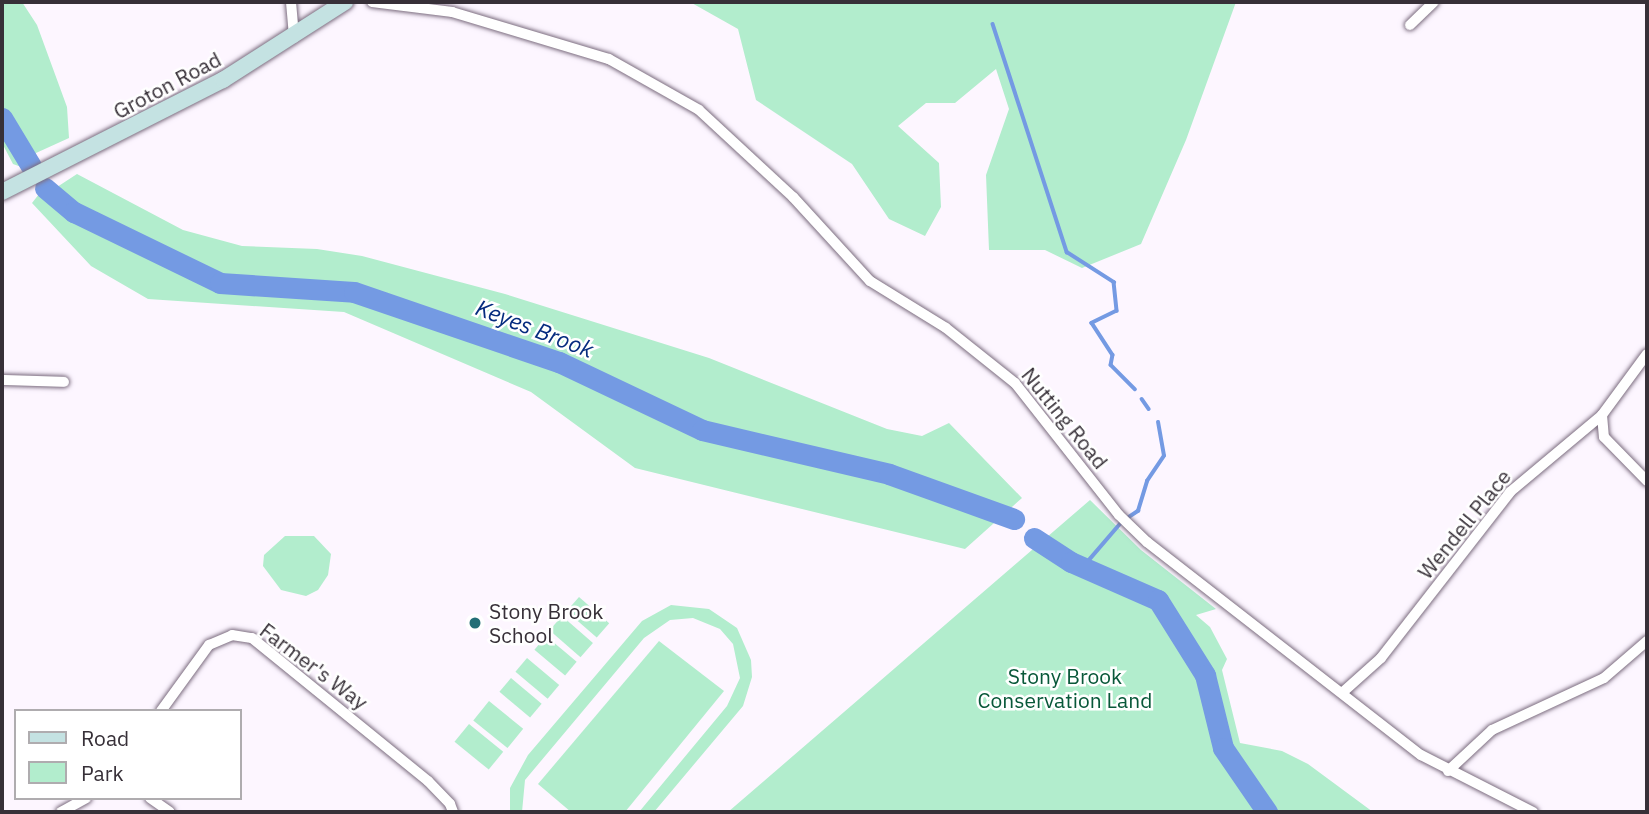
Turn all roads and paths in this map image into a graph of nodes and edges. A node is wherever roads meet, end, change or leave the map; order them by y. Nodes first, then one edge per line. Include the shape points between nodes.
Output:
1 (291, 2) edge
2 (345, 2) edge
3 (372, 2) edge
4 (1434, 2) edge
5 (407, 3) edge
6 (1410, 25) dead end
7 (294, 38) junction
8 (2, 192) edge
9 (1647, 355) edge
10 (2, 380) edge
11 (64, 382) dead end
12 (1602, 415) junction
13 (1647, 481) edge
14 (1647, 641) edge
15 (1343, 692) junction
16 (163, 709) edge
17 (1448, 771) junction
18 (82, 800) edge
19 (153, 800) edge
20 (452, 808) edge
21 (61, 812) edge
22 (170, 812) edge
23 (1533, 812) edge

1 - 7 street
2 - 7 main road, Groton Road
3 - 5 street, Nutting Road
4 - 6 street
5 - 15 street, Nutting Road via 609,59 699,110 793,197 870,281 946,328 1015,383 1119,515 1147,542
7 - 8 main road, Groton Road via 194,96
9 - 12 street, Wendell Place
10 - 11 street
12 - 13 street via 1604,437
12 - 15 street, Wendell Place via 1510,492 1381,657
14 - 17 street via 1604,678 1492,730
15 - 17 street, Nutting Road
16 - 20 street, Farmer's Way via 209,645 232,635 252,638
17 - 23 street, Nutting Road
18 - 21 street
19 - 22 street

